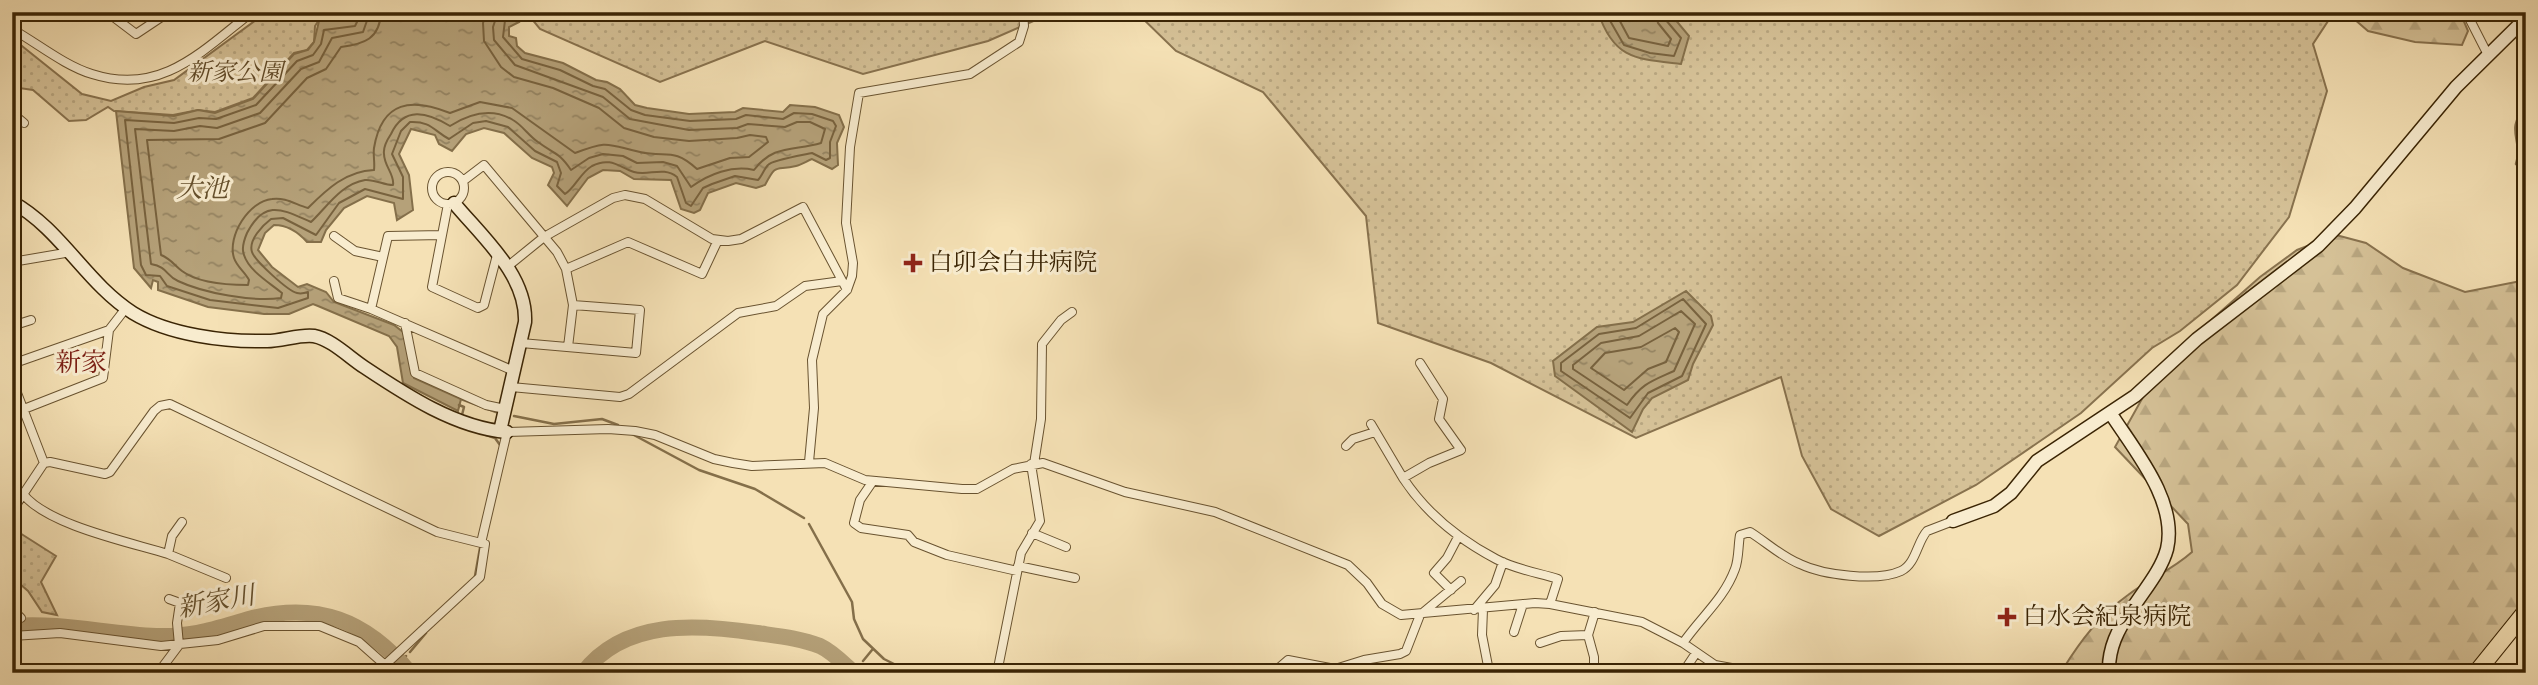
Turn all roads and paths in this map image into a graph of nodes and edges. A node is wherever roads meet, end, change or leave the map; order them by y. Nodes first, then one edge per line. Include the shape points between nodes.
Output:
1 (107, 12) edge
2 (169, 12) edge
3 (253, 12) edge
4 (1023, 12) edge
5 (2466, 12) edge
6 (2526, 18) edge
7 (12, 29) edge
8 (2487, 55) junction
9 (12, 113) edge
10 (24, 123) dead end
11 (463, 181) junction
12 (12, 202) edge
13 (451, 204) junction
14 (442, 235) junction
15 (334, 236) dead end
16 (544, 237) junction
17 (718, 240) junction
18 (71, 252) junction
19 (497, 255) junction
20 (383, 257) junction
21 (12, 262) edge
22 (507, 267) junction
23 (566, 269) junction
24 (334, 281) dead end
25 (842, 281) junction
26 (847, 290) junction
27 (573, 305) junction
28 (126, 308) junction
29 (371, 309) junction
30 (1072, 312) dead end
31 (31, 320) dead end
32 (405, 323) junction
33 (12, 326) edge
34 (109, 330) junction
35 (521, 343) junction
36 (568, 347) junction
37 (1420, 363) dead end
38 (12, 364) edge
39 (514, 371) junction
40 (12, 380) edge
41 (510, 387) junction
42 (16, 401) edge
43 (24, 409) junction
44 (505, 409) junction
45 (2111, 414) junction
46 (504, 432) junction
47 (1346, 446) dead end
48 (809, 462) junction
49 (44, 463) junction
50 (1033, 464) junction
51 (1403, 478) junction
52 (873, 481) junction
53 (23, 494) junction
54 (12, 511) edge
55 (182, 522) dead end
56 (1953, 522) joint
57 (1032, 533) junction
58 (1458, 537) junction
59 (481, 543) junction
60 (1066, 547) dead end
61 (167, 554) junction
62 (1503, 562) junction
63 (1018, 568) junction
64 (226, 578) dead end
65 (1075, 578) dead end
66 (1461, 582) dead end
67 (1451, 590) junction
68 (169, 599) dead end
69 (1522, 604) junction
70 (1550, 604) junction
71 (12, 609) edge
72 (1478, 610) junction
73 (2526, 611) edge
74 (1595, 612) junction
75 (1420, 615) junction
76 (21, 618) dead end
77 (2526, 628) edge
78 (1514, 632) dead end
79 (1588, 635) junction
80 (12, 636) edge
81 (1540, 643) dead end
82 (1683, 643) junction
83 (179, 645) junction
84 (1696, 653) junction
85 (386, 664) junction
86 (158, 673) edge
87 (394, 673) edge
88 (997, 673) edge
89 (1273, 673) edge
90 (1478, 673) edge
91 (1594, 673) edge
92 (1690, 673) edge
93 (1759, 673) edge
94 (2109, 673) edge
95 (2476, 673) edge
96 (2490, 673) edge

1 - 2 street via 136,34
3 - 7 street via 162,77 131,82 90,74
4 - 26 street via 1019,42 970,74 859,93 847,185 846,223 853,263
5 - 8 street
6 - 8 street
8 - 45 street via 2318,246 2197,339
9 - 10 street
11 - 13 street via 463,195
11 - 13 street via 450,172 433,181 434,196
11 - 16 street via 484,165
12 - 18 street
13 - 14 street
13 - 19 street
14 - 19 street via 432,287 478,308 484,304
14 - 20 street via 388,236
15 - 20 street via 355,251
16 - 17 street via 613,198 635,195
16 - 22 street
16 - 23 street
17 - 23 street via 702,274 628,242
17 - 25 street via 741,239 803,207
18 - 21 street
18 - 28 street
19 - 22 street
20 - 29 street
22 - 35 street via 526,304
23 - 27 street
24 - 29 street via 338,298
25 - 26 street
25 - 41 street via 805,286 776,306 738,313 620,397
26 - 48 street via 823,314 813,360
27 - 36 street
27 - 36 street via 639,310 636,353
28 - 34 street
28 - 46 street via 160,324 209,335 266,341 316,337 400,391 460,419
29 - 32 street
30 - 50 street via 1042,344 1040,435
31 - 33 street
32 - 39 street
32 - 44 street via 415,373
34 - 38 street
34 - 43 street via 103,378
35 - 36 street
35 - 39 street
37 - 51 street via 1443,399 1439,419 1461,450
39 - 41 street
40 - 42 street
41 - 44 street
42 - 43 street
43 - 49 street
44 - 46 street
45 - 56 street via 2037,461 1994,506
45 - 94 street via 2151,476 2168,528 2167,549 2156,574 2119,628 2110,650
46 - 48 street via 624,430 656,435 733,463
46 - 59 street
47 - 51 street via 1373,428
48 - 52 street via 825,463
49 - 53 street
49 - 59 street via 110,472 154,411 170,404 437,532
50 - 52 street via 977,489
50 - 57 street via 1040,521
50 - 75 street via 1043,463 1125,492 1234,519 1348,565 1389,611
51 - 58 street
52 - 63 street via 860,500 854,523 860,528 908,535 932,551
53 - 54 street
53 - 61 street via 32,505 57,518
55 - 61 street
56 - 82 street via 1927,531 1901,571 1869,575 1831,574 1799,564 1744,532 1731,580 1716,606 1703,615
57 - 60 street
57 - 63 street
58 - 62 street
58 - 67 street via 1434,573
59 - 85 street via 485,544 480,577
61 - 64 street
62 - 70 street via 1558,579
62 - 72 street via 1495,585
63 - 65 street
63 - 88 street
66 - 67 street
67 - 75 street
68 - 83 street via 180,603
69 - 70 street
69 - 72 street
69 - 78 street
70 - 74 street
71 - 76 street
72 - 75 street
72 - 90 street via 1488,666
73 - 95 highway
74 - 79 street
74 - 82 street via 1642,622
75 - 89 street via 1406,651 1399,654 1335,668 1288,660
77 - 96 highway
79 - 81 street
79 - 91 street
80 - 83 street via 60,634
82 - 84 street
83 - 85 street via 218,640 264,626 320,626 359,642
83 - 86 street
84 - 92 street via 1686,668
84 - 93 street via 1715,665
85 - 87 street

